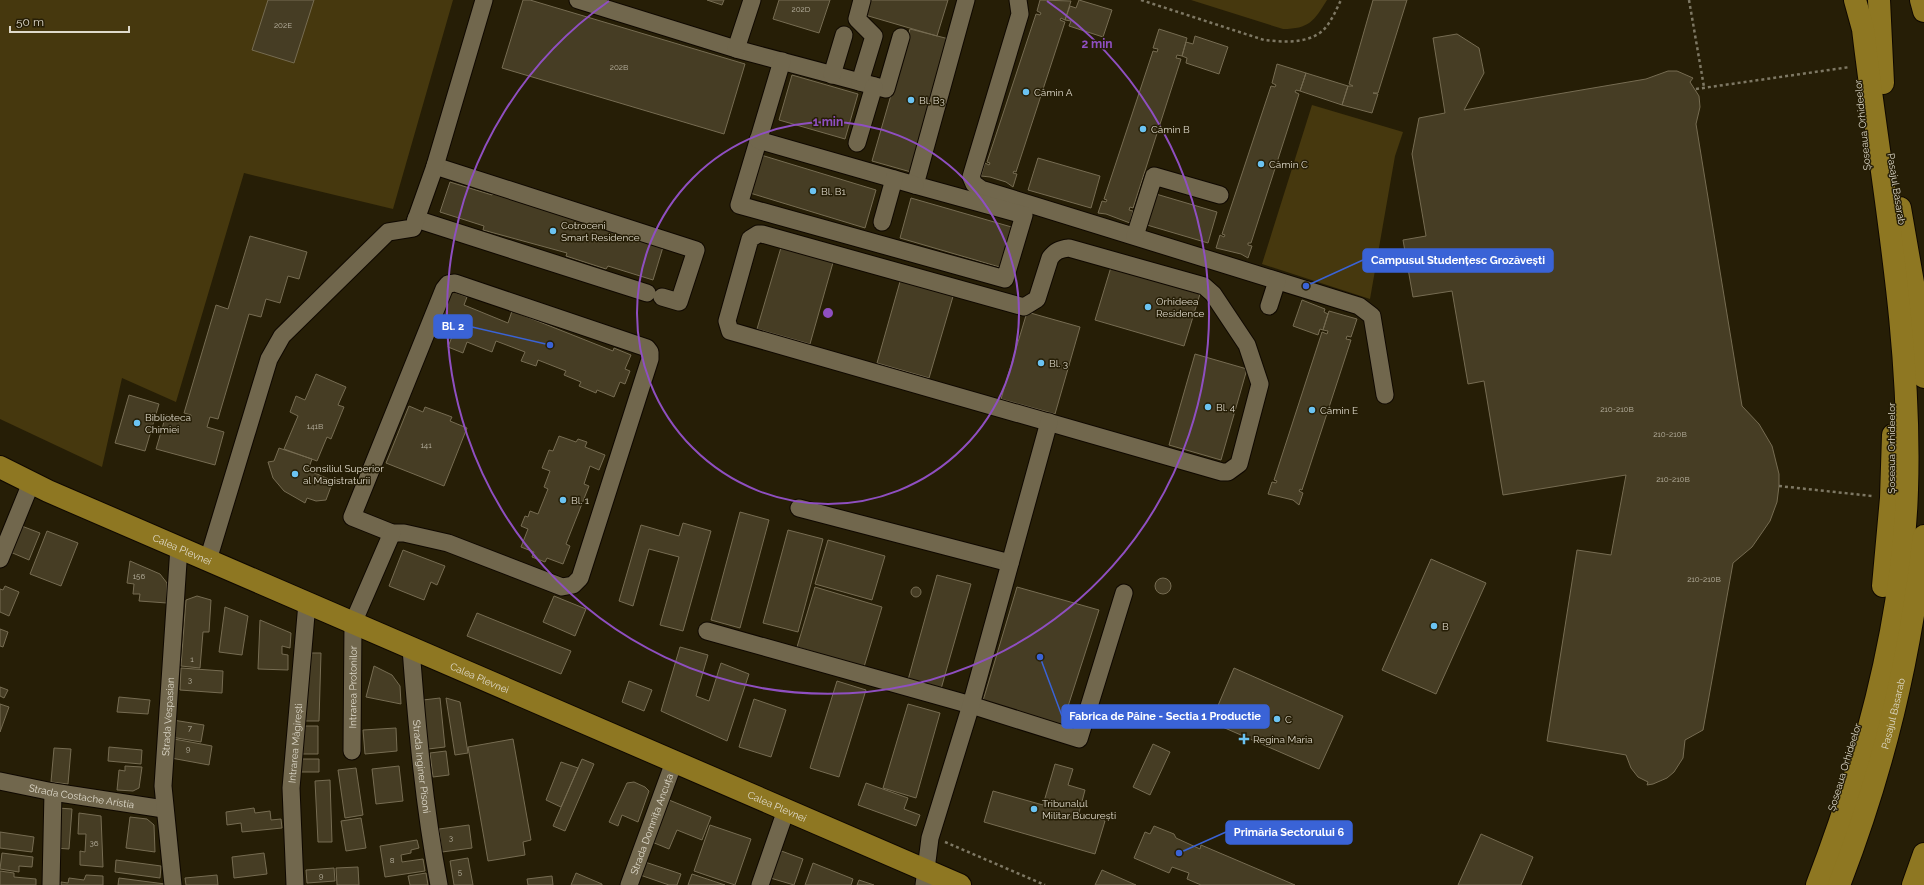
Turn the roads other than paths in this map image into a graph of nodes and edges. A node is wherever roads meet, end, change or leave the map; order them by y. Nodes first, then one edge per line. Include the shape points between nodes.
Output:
1 (484, 0) edge
2 (578, 0) edge
3 (752, 0) edge
4 (862, 0) edge
5 (966, 0) edge
6 (1018, 0) edge
7 (1854, 0) edge
8 (1879, 0) edge
9 (1921, 0) edge
10 (1924, 11) edge
11 (844, 35) dead end
12 (901, 37) dead end
13 (736, 49) junction
14 (782, 61) junction
15 (832, 75) junction
16 (867, 84) junction
17 (758, 140) junction
18 (858, 143) dead end
19 (435, 166) junction
20 (894, 179) junction
21 (915, 185) junction
22 (1220, 195) dead end
23 (416, 219) junction
24 (882, 222) dead end
25 (1135, 236) junction
26 (1278, 281) junction
27 (1269, 306) dead end
28 (1924, 378) edge
29 (1384, 394) dead end
30 (1049, 422) junction
31 (0, 467) edge
32 (31, 483) junction
33 (799, 508) dead end
34 (392, 533) junction
35 (1924, 536) edge
36 (179, 547) junction
37 (0, 559) edge
38 (208, 560) junction
39 (1010, 563) junction
40 (1124, 593) dead end
41 (307, 603) junction
42 (353, 623) junction
43 (706, 631) dead end
44 (411, 648) junction
45 (971, 705) junction
46 (352, 751) dead end
47 (674, 762) junction
48 (0, 782) edge
49 (53, 792) junction
50 (164, 809) junction
51 (786, 810) junction
52 (1924, 854) edge
53 (924, 878) edge
54 (51, 885) edge
55 (173, 885) edge
56 (295, 885) edge
57 (439, 885) edge
58 (629, 885) edge
59 (760, 885) edge
60 (960, 885) edge
61 (1801, 885) edge
62 (1816, 885) edge
63 (1839, 885) edge
64 (1913, 885) edge

1 - 19 street
2 - 13 street
3 - 13 street
4 - 16 street via 857,19 874,36
5 - 21 street
6 - 25 street via 1020,14 971,177 974,184 981,189
7 - 61 main road, Șoseaua Orhideelor via 1856,66 1889,357 1893,436 1891,498 1879,613 1862,704 1832,809
7 - 62 main road via 1863,29 1899,307 1908,444 1907,492 1905,531 1885,662 1862,753
8 - 28 main road, Pasajul Basarab via 1886,114 1916,300
9 - 10 main road
11 - 15 street
12 - 16 street via 886,89
13 - 14 street
14 - 15 street
14 - 17 street
15 - 16 street
16 - 18 street
17 - 20 street
17 - 21 street via 738,205 1006,279 1024,215
19 - 23 street
19 - 23 street via 696,250 679,302
20 - 21 street
20 - 24 street
22 - 25 street via 1154,176
23 - 38 street via 413,228 388,232 282,336 269,360
25 - 26 street
26 - 27 street
26 - 29 street via 1359,306 1372,316
30 - 30 street via 1228,472 1238,464 1260,384 1247,345 1213,294 1204,286 1069,248 1054,252 1037,299 1024,307 762,234 750,239 727,321 730,331
30 - 39 street
31 - 32 main road, Calea Plevnei
32 - 36 main road, Calea Plevnei
32 - 37 street
33 - 39 street
34 - 34 street via 404,533 448,543 562,587 573,585 580,578 650,359 650,352 647,348 455,283 448,284 352,518
34 - 42 street
35 - 63 main road, Pasajul Basarab via 1910,638 1899,695 1868,803
36 - 38 main road, Calea Plevnei
36 - 50 street, Strada Vespasian via 165,734
38 - 41 main road, Calea Plevnei
39 - 45 street
40 - 45 street via 1079,739
41 - 42 main road, Calea Plevnei
41 - 56 street, Intrarea Măgirești via 291,788
42 - 44 main road, Calea Plevnei
42 - 46 street, Intrarea Protonilor
43 - 45 street
44 - 47 main road, Calea Plevnei
44 - 57 street, Strada Inginer Pisoni via 420,752
45 - 53 street via 931,836
47 - 51 main road, Calea Plevnei
47 - 58 street, Strada Domnița Ancuța
48 - 49 street, Strada Costache Aristia
49 - 50 street, Strada Costache Aristia
49 - 54 street
50 - 55 street, Strada Vespasian
51 - 53 main road, Calea Plevnei
51 - 59 street
52 - 64 main road
53 - 60 main road, Calea Plevnei

